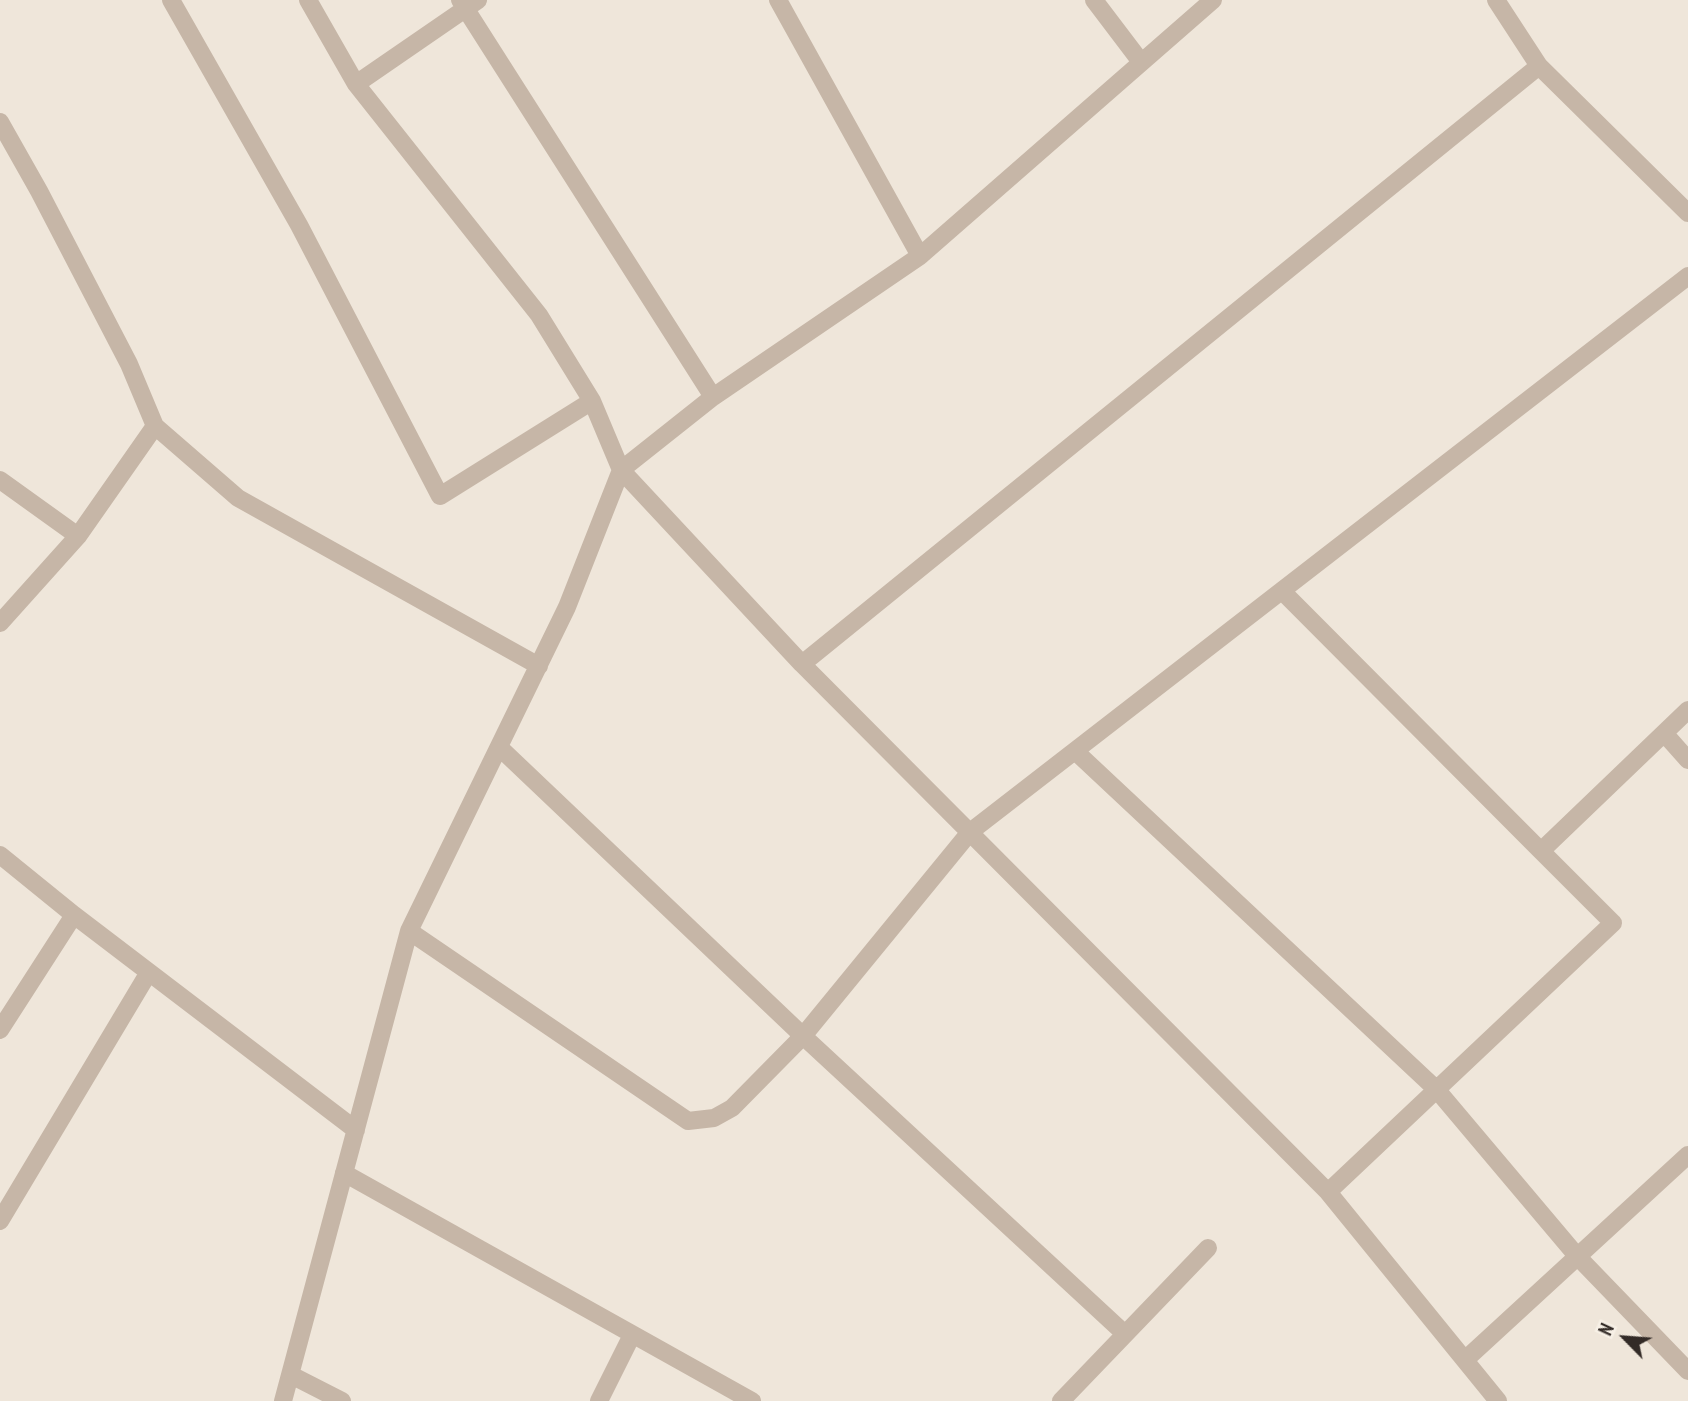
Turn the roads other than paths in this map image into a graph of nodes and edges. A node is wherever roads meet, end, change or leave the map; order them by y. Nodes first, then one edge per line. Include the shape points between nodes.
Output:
1 (171, 0) edge
2 (308, 0) edge
3 (778, 0) edge
4 (1094, 0) edge
5 (1213, 0) edge
6 (1496, 0) edge
7 (468, 3) edge
8 (1141, 62) junction
9 (1539, 66) junction
10 (356, 84) junction
11 (0, 122) edge
12 (1688, 189) edge
13 (1682, 208) edge
14 (920, 256) junction
15 (1688, 276) edge
16 (713, 397) junction
17 (592, 401) junction
18 (155, 426) junction
19 (621, 470) junction
20 (0, 480) edge
21 (78, 537) junction
22 (1282, 591) junction
23 (0, 623) edge
24 (802, 664) junction
25 (539, 666) junction
26 (1688, 710) edge
27 (1664, 733) junction
28 (499, 747) junction
29 (1075, 751) junction
30 (1688, 760) edge
31 (971, 832) junction
32 (1541, 851) junction
33 (0, 855) edge
34 (74, 915) junction
35 (409, 931) junction
36 (149, 972) junction
37 (0, 1030) edge
38 (803, 1036) junction
39 (1437, 1090) junction
40 (356, 1130) junction
41 (1688, 1155) edge
42 (344, 1173) junction
43 (1328, 1192) junction
44 (0, 1221) edge
45 (1208, 1248) dead end
46 (1577, 1256) junction
47 (1125, 1334) junction
48 (632, 1335) junction
49 (1466, 1359) junction
50 (1688, 1371) edge
51 (290, 1375) junction
52 (284, 1401) edge
53 (342, 1401) edge
54 (599, 1401) edge
55 (752, 1401) edge
56 (1060, 1401) edge
57 (1498, 1401) edge

1 - 17 street via 299,225 440,496
2 - 10 street
3 - 14 street
4 - 8 street
5 - 8 street
6 - 9 street
7 - 10 street
7 - 16 street
8 - 14 street
9 - 13 street
9 - 24 street
10 - 17 street via 539,315
11 - 18 street via 129,364
12 - 13 street
14 - 16 street
15 - 22 street
16 - 19 street
17 - 19 street
18 - 21 street
18 - 25 street via 238,498
19 - 24 street
19 - 25 street
20 - 21 street
21 - 23 street
22 - 29 street
22 - 32 street
24 - 31 street
25 - 28 street
26 - 27 street
27 - 30 street
27 - 32 street
28 - 35 street
28 - 38 street
29 - 31 street
29 - 39 street
31 - 38 street
31 - 43 street
32 - 39 street via 1613,923
33 - 34 street
34 - 36 street
34 - 37 street
35 - 38 street via 688,1121 714,1118 732,1108
35 - 40 street
36 - 40 street
36 - 44 street
38 - 47 street
39 - 43 street
39 - 46 street
40 - 42 street
41 - 46 street
42 - 48 street
42 - 51 street
43 - 49 street
45 - 47 street
46 - 49 street
46 - 50 street
47 - 56 street
48 - 54 street
48 - 55 street
49 - 57 street
51 - 52 street
51 - 53 street

